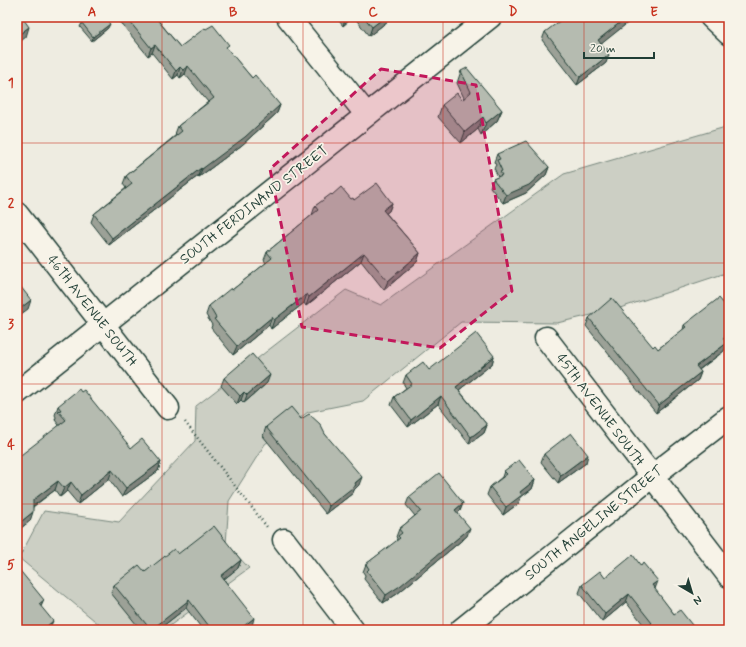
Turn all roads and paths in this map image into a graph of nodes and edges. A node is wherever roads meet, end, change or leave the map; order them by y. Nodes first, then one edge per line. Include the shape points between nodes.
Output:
1 (288, 17) edge
2 (490, 17) edge
3 (711, 17) edge
4 (729, 34) edge
5 (367, 115) junction
6 (17, 214) edge
7 (103, 325) junction
8 (546, 338) dead end
9 (17, 393) edge
10 (168, 408) dead end
11 (729, 417) edge
12 (185, 422) dead end
13 (651, 477) junction
14 (277, 535) joint
15 (729, 576) edge
16 (353, 630) edge
17 (461, 630) edge

1 - 5 street
2 - 5 street, SOUTH FERDINAND STREET
3 - 4 street
5 - 7 street, SOUTH FERDINAND STREET
6 - 7 street, 46TH AVENUE SOUTH
7 - 9 street, SOUTH FERDINAND STREET
7 - 10 street, 46TH AVENUE SOUTH
8 - 13 street, 45TH AVENUE SOUTH
11 - 13 street, SOUTH ANGELINE STREET
12 - 14 path
13 - 15 street, 45TH AVENUE SOUTH
13 - 17 street, SOUTH ANGELINE STREET
14 - 16 street

